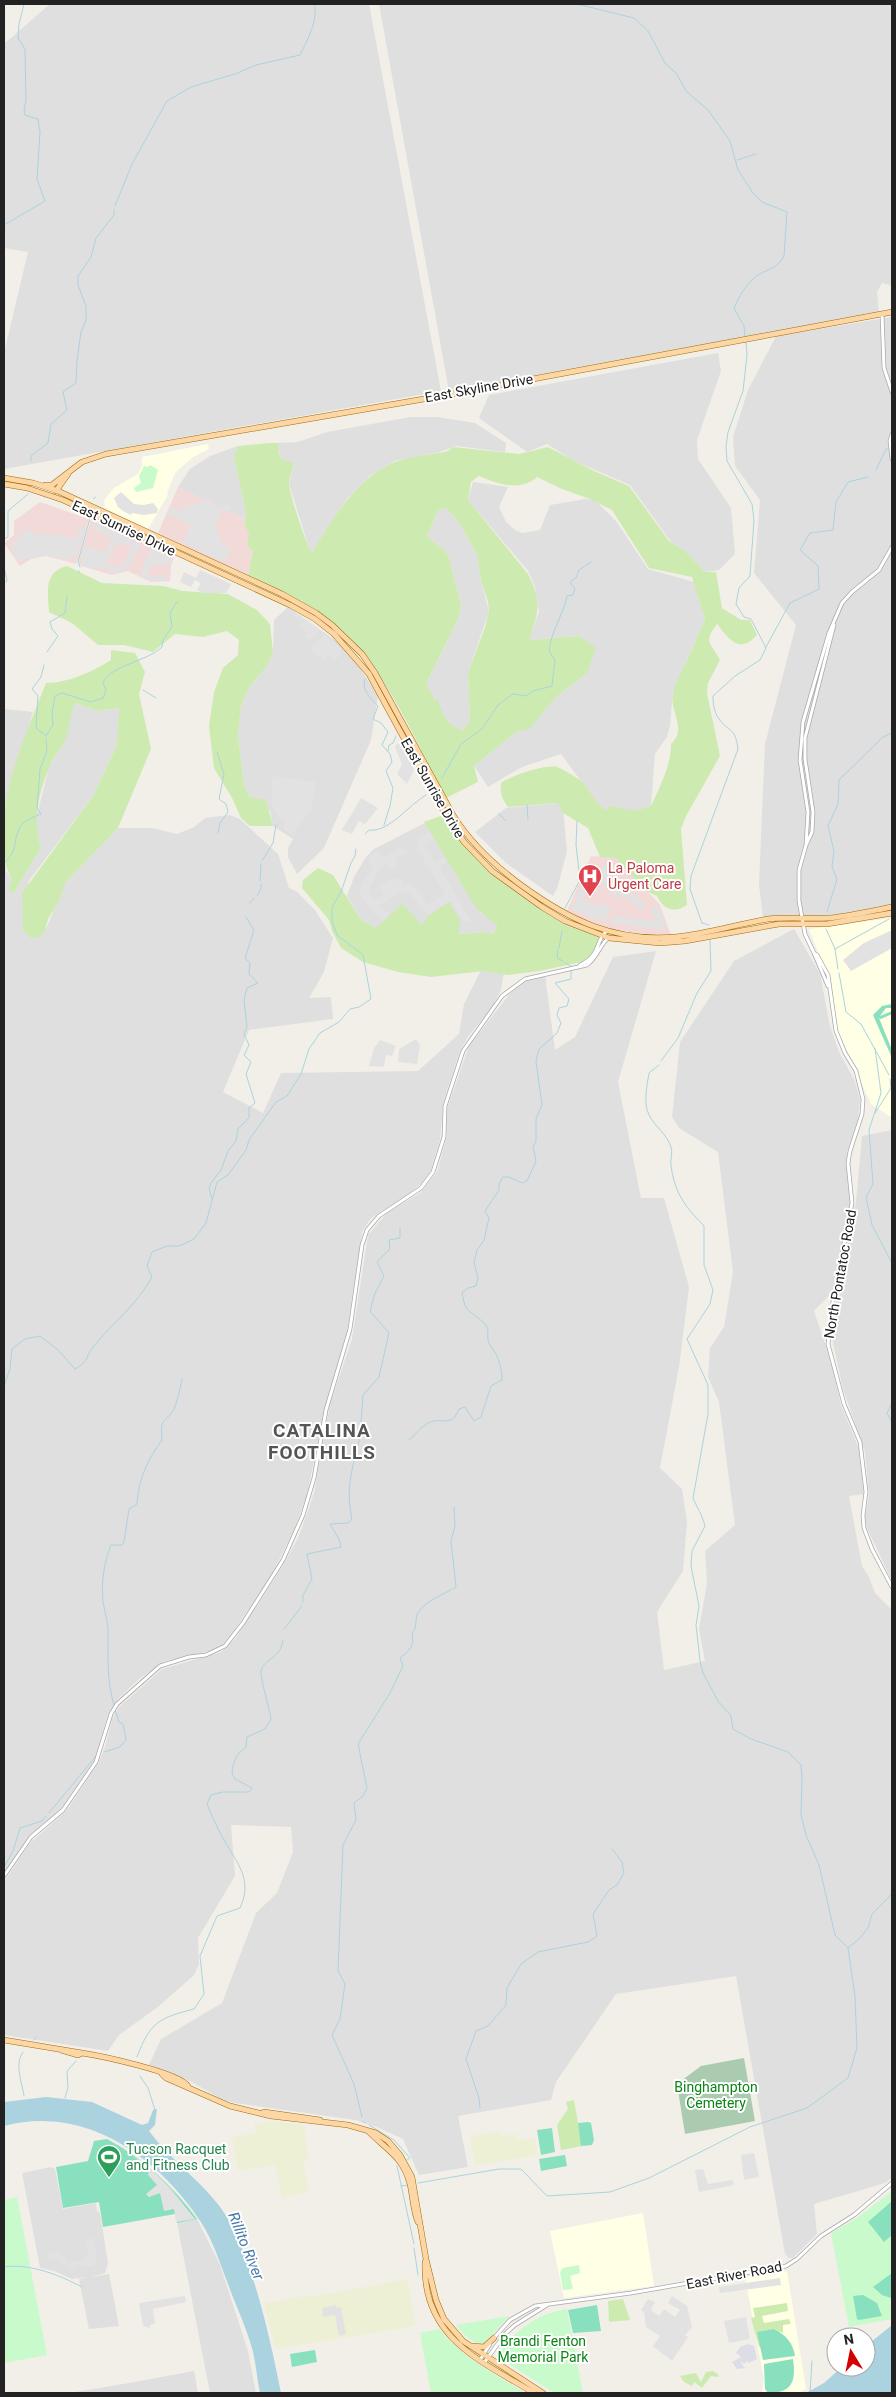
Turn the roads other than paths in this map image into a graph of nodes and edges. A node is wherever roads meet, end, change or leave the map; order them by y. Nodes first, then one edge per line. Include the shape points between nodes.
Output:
1 (892, 312) edge
2 (882, 314) junction
3 (892, 392) edge
4 (892, 434) edge
5 (892, 459) edge
6 (69, 471) junction
7 (4, 478) edge
8 (4, 484) edge
9 (36, 484) junction
10 (58, 491) junction
11 (44, 493) junction
12 (63, 494) junction
13 (55, 497) junction
14 (892, 547) edge
15 (411, 744) junction
16 (543, 904) junction
17 (892, 907) edge
18 (892, 913) edge
19 (803, 921) junction
20 (607, 931) junction
21 (602, 936) junction
22 (609, 938) junction
23 (675, 940) junction
24 (814, 953) junction
25 (820, 966) junction
26 (570, 968) junction
27 (828, 975) junction
28 (828, 986) junction
29 (892, 1587) edge
30 (4, 1876) edge
31 (4, 2040) edge
32 (892, 2183) edge
33 (426, 2259) junction
34 (549, 2304) junction
35 (494, 2338) junction
36 (469, 2346) junction
37 (485, 2356) junction
38 (482, 2361) junction
39 (534, 2393) edge
40 (543, 2393) edge

1 - 2 main road, East Skyline Drive
2 - 3 street via 884,368
2 - 6 main road, East Skyline Drive via 106,454 82,462
4 - 5 street
6 - 9 main road, East Skyline Drive via 52,485
6 - 10 main road
7 - 9 main road
8 - 11 main road
9 - 10 main road
10 - 11 main road
10 - 12 main road, East Sunrise Drive
11 - 13 main road
12 - 13 main road
12 - 15 main road, East Sunrise Drive via 316,613 362,654 383,686
13 - 15 main road, East Sunrise Drive via 315,619 360,662
14 - 19 street, North Pontatoc Road via 875,575 846,598 824,646 800,738 808,812 806,845 798,883
15 - 16 main road, East Sunrise Drive via 472,842
16 - 20 main road, East Sunrise Drive
16 - 21 main road, East Sunrise Drive via 565,921
17 - 19 main road, East Sunrise Drive
18 - 19 main road, East Sunrise Drive via 844,922
19 - 23 main road, East Sunrise Drive
19 - 24 street, North Pontatoc Road
20 - 21 street
20 - 23 main road, East Sunrise Drive
21 - 22 main road, East Sunrise Drive
21 - 26 street via 592,958
22 - 23 main road, East Sunrise Drive via 641,942
22 - 26 street via 594,959 580,967
24 - 25 street, North Pontatoc Road
24 - 27 street, North Pontatoc Road
25 - 27 street
25 - 28 street, North Pontatoc Road
26 - 30 street via 525,978 502,996 463,1051 445,1106 444,1137 433,1172 421,1188 379,1216 367,1230 346,1347 326,1410 308,1501 293,1542 274,1575 225,1646 213,1653 160,1666 117,1704 110,1714 96,1762 63,1810 31,1837
27 - 28 street, North Pontatoc Road
28 - 29 street, North Pontatoc Road via 836,1031 859,1080 863,1108 848,1163 852,1203 828,1344 844,1404 860,1442 866,1492 864,1528
31 - 33 main road via 103,2057 162,2074 223,2104 348,2125 376,2133 388,2141 406,2164 414,2185
32 - 34 street, East River Road via 786,2266
33 - 36 main road via 440,2311 453,2331
33 - 38 main road via 429,2295 437,2320 453,2340
34 - 35 street, East River Road via 535,2306 518,2315
34 - 37 street, East River Road via 515,2325
35 - 36 main road via 482,2347
35 - 37 street, East River Road
36 - 37 main road
37 - 38 street, East River Road
37 - 40 main road
38 - 39 main road

